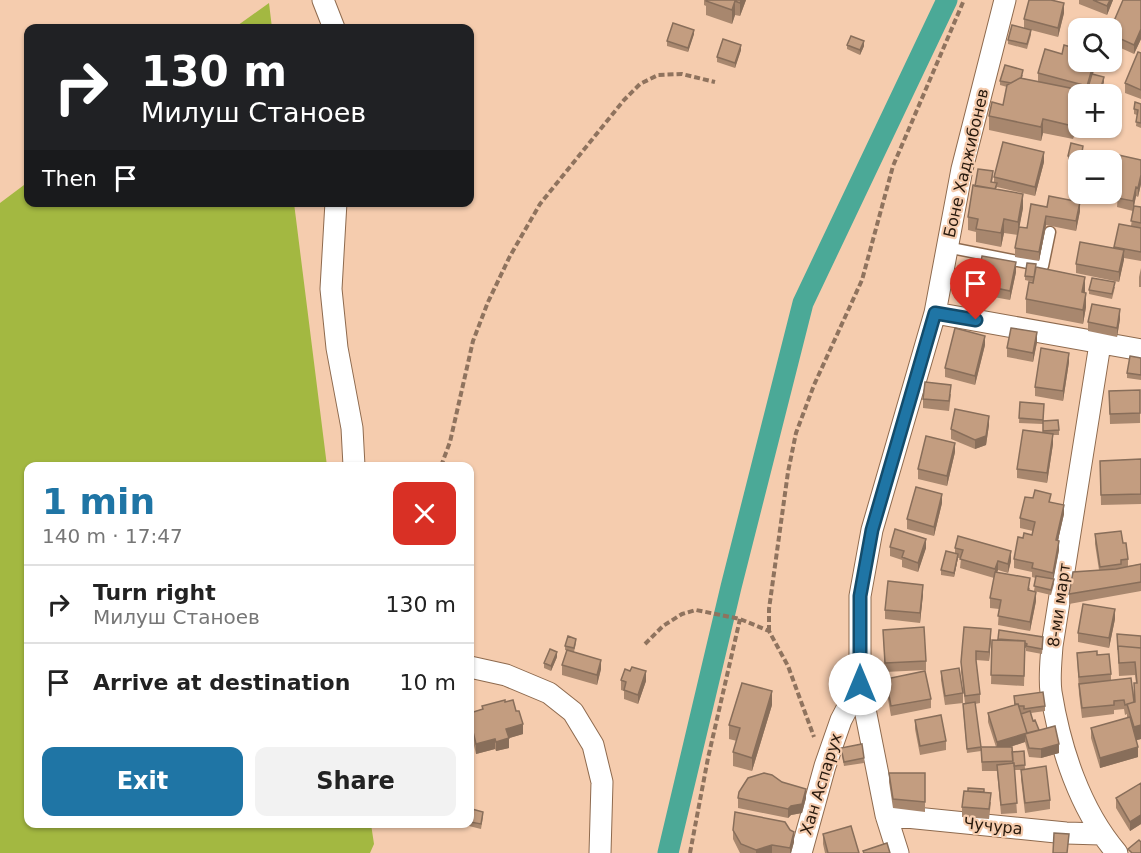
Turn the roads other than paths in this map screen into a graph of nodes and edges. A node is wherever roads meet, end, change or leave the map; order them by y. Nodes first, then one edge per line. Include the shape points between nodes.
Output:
1 (324, 0) edge
2 (1005, 0) edge
3 (333, 24) edge
4 (336, 207) edge
5 (1050, 232) dead end
6 (946, 247) junction
7 (935, 313) junction
8 (1100, 344) junction
9 (1141, 350) edge
10 (354, 462) edge
11 (474, 668) edge
12 (860, 684) junction
13 (886, 815) junction
14 (1101, 834) junction
15 (600, 853) edge
16 (801, 853) edge
17 (898, 853) edge
18 (1117, 853) edge

1 - 3 street
2 - 6 street, Боне Хаджибонев
4 - 10 street via 331,289
5 - 6 lane via 1043,266
6 - 7 street, Боне Хаджибонев
7 - 8 street
7 - 12 street, Боне Хаджибонев via 872,530 860,596
8 - 9 street
8 - 14 street, 8-ми март via 1052,646 1051,690 1063,744 1080,792
11 - 15 street via 506,675 549,693 573,712 593,745 602,782
12 - 13 street, Боне Хаджибонев
12 - 16 street, Хан Аспарух via 841,720
13 - 14 street, Чучура
13 - 17 street, Боне Хаджибонев
14 - 18 street, 8-ми март

